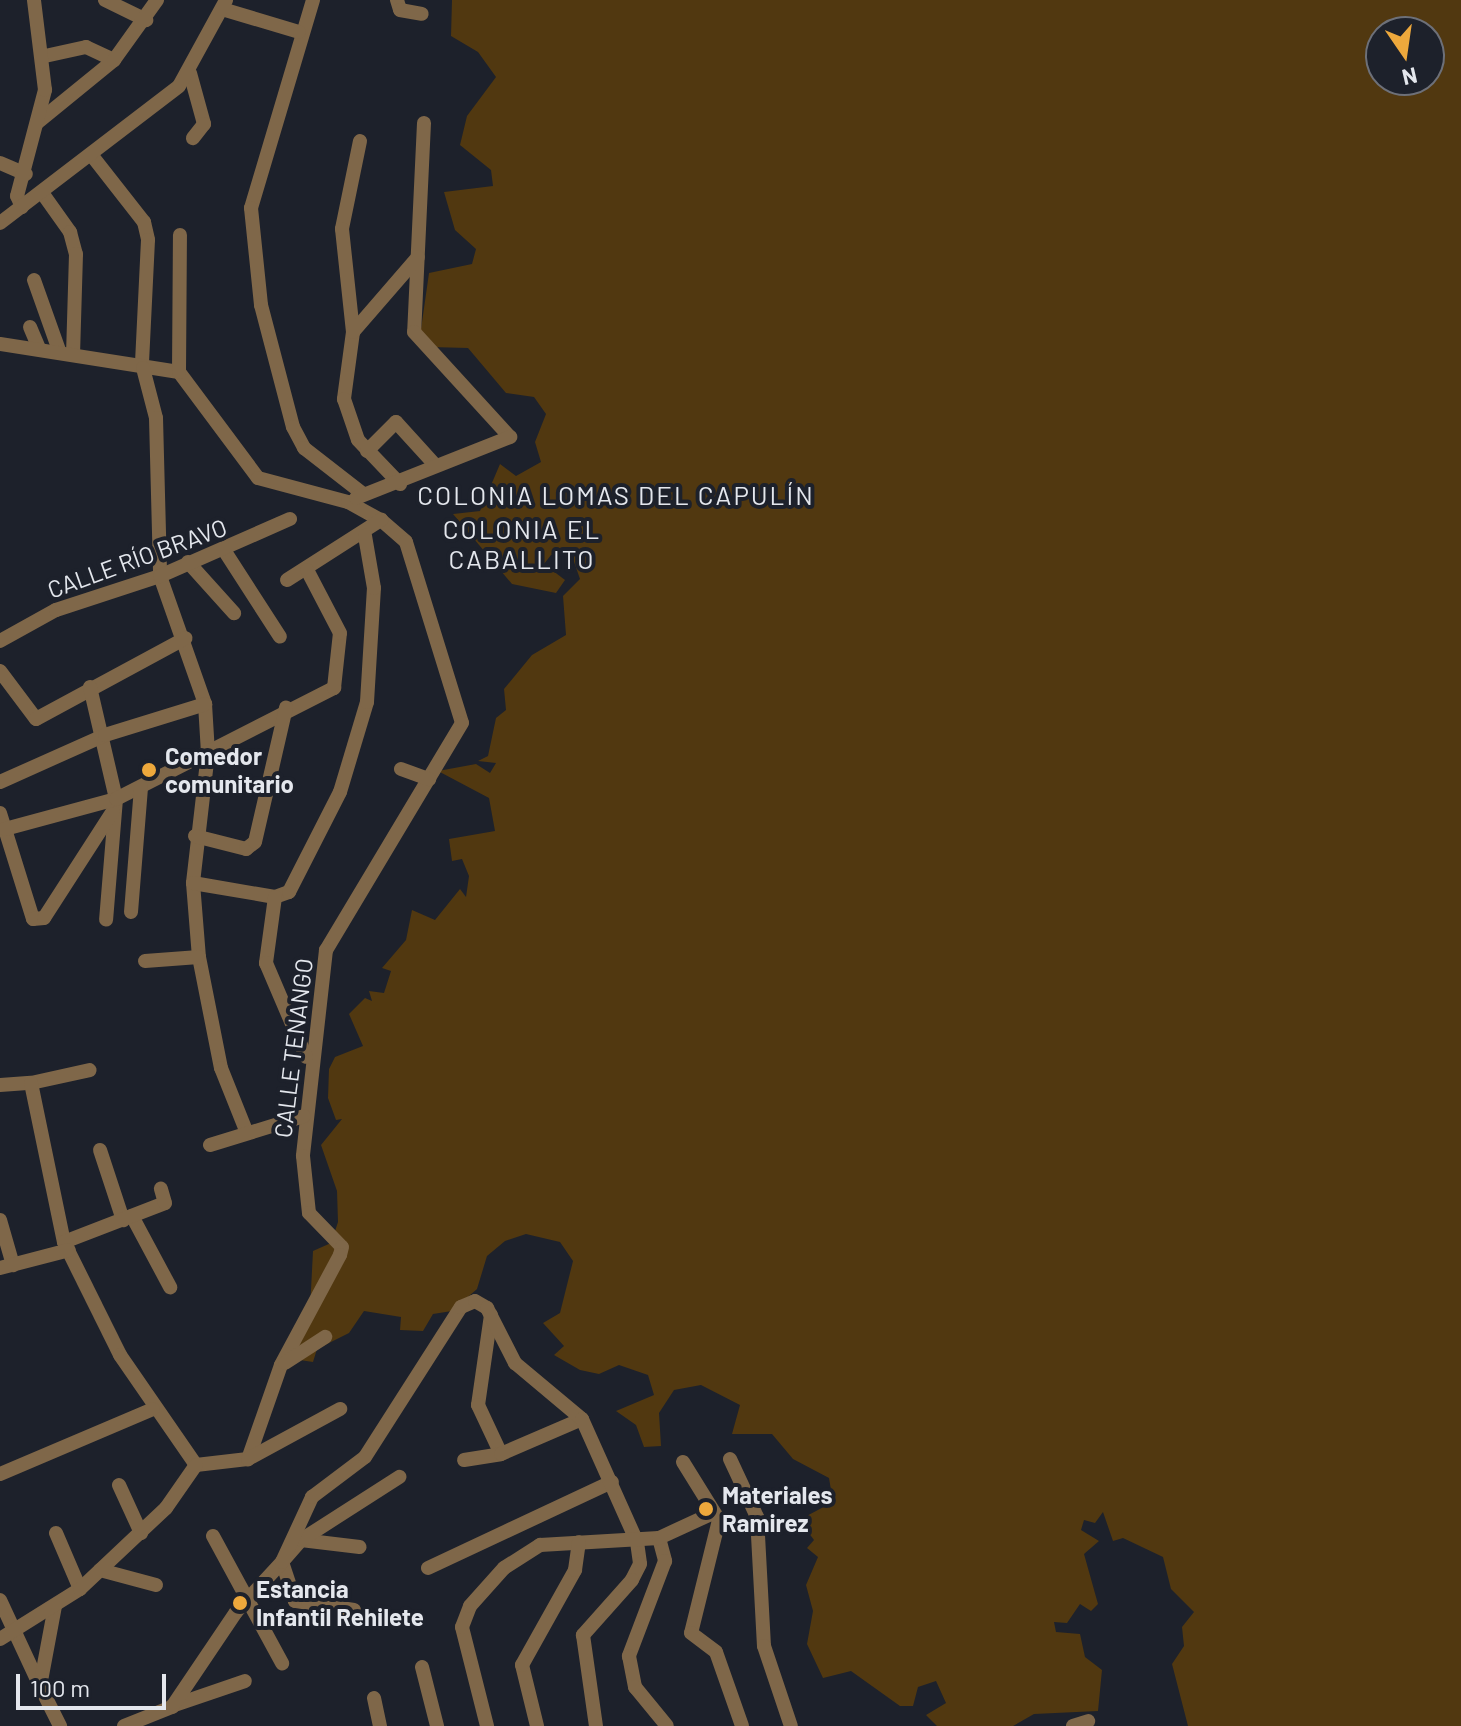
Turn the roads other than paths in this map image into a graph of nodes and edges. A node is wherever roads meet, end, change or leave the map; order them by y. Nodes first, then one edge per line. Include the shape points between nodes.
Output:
1 (105, 0) edge
2 (157, 0) edge
3 (313, 0) edge
4 (397, 0) edge
5 (39, 1) edge
6 (224, 4) edge
7 (422, 14) dead end
8 (146, 20) junction
9 (299, 32) junction
10 (45, 56) junction
11 (114, 60) junction
12 (190, 73) junction
13 (38, 122) junction
14 (424, 123) dead end
15 (193, 138) dead end
16 (360, 141) dead end
17 (93, 157) junction
18 (0, 163) edge
19 (26, 174) junction
20 (43, 194) junction
21 (22, 207) junction
22 (0, 223) edge
23 (180, 235) dead end
24 (419, 256) junction
25 (34, 280) dead end
26 (30, 327) dead end
27 (353, 332) junction
28 (0, 344) edge
29 (39, 348) junction
30 (66, 354) junction
31 (143, 366) junction
32 (179, 372) junction
33 (367, 451) junction
34 (436, 466) junction
35 (400, 484) junction
36 (363, 494) junction
37 (348, 502) junction
38 (290, 519) dead end
39 (381, 520) junction
40 (365, 536) junction
41 (224, 550) junction
42 (188, 562) junction
43 (307, 570) junction
44 (160, 576) junction
45 (287, 580) dead end
46 (234, 613) dead end
47 (280, 637) dead end
48 (186, 638) junction
49 (0, 641) edge
50 (0, 671) edge
51 (90, 687) junction
52 (205, 704) junction
53 (286, 708) junction
54 (105, 735) junction
55 (208, 753) junction
56 (401, 769) dead end
57 (429, 779) junction
58 (0, 782) edge
59 (141, 787) junction
60 (114, 805) junction
61 (0, 813) edge
62 (5, 829) junction
63 (195, 836) junction
64 (193, 883) junction
65 (275, 897) junction
66 (131, 912) dead end
67 (106, 920) dead end
68 (199, 957) junction
69 (145, 961) dead end
70 (90, 1070) dead end
71 (31, 1083) junction
72 (0, 1085) edge
73 (309, 1086) junction
74 (304, 1116) junction
75 (247, 1133) junction
76 (210, 1145) dead end
77 (100, 1150) dead end
78 (161, 1189) dead end
79 (128, 1218) junction
80 (0, 1220) edge
81 (66, 1246) junction
82 (6, 1266) edge
83 (170, 1287) dead end
84 (491, 1315) junction
85 (325, 1337) dead end
86 (281, 1365) junction
87 (153, 1409) junction
88 (340, 1409) dead end
89 (582, 1419) junction
90 (501, 1454) junction
91 (248, 1459) junction
92 (730, 1459) dead end
93 (464, 1460) dead end
94 (683, 1462) dead end
95 (196, 1465) junction
96 (0, 1474) edge
97 (399, 1477) dead end
98 (612, 1482) junction
99 (119, 1485) dead end
100 (713, 1513) junction
101 (56, 1533) dead end
102 (141, 1533) junction
103 (213, 1536) dead end
104 (659, 1538) junction
105 (301, 1540) junction
106 (579, 1542) junction
107 (637, 1542) junction
108 (360, 1547) dead end
109 (281, 1568) junction
110 (428, 1568) dead end
111 (100, 1570) junction
112 (156, 1585) dead end
113 (80, 1589) junction
114 (250, 1596) junction
115 (0, 1600) edge
116 (55, 1606) junction
117 (354, 1610) dead end
118 (15, 1630) junction
119 (0, 1639) edge
120 (282, 1663) dead end
121 (422, 1667) dead end
122 (245, 1681) dead end
123 (40, 1686) junction
124 (374, 1698) dead end
125 (172, 1707) junction
126 (1088, 1721) dead end
127 (60, 1726) edge
128 (124, 1726) edge
129 (380, 1726) edge
130 (437, 1726) edge
131 (487, 1726) edge
132 (537, 1726) edge
133 (596, 1726) edge
134 (667, 1726) edge
135 (742, 1726) edge
136 (791, 1726) edge
137 (1073, 1726) edge

1 - 8 street
2 - 8 street
3 - 9 street
4 - 7 street via 400,10
5 - 10 street
6 - 9 street
6 - 12 street
8 - 11 street
9 - 36 street via 251,208 261,305 293,427 304,448
10 - 11 street via 86,47
10 - 13 street
11 - 13 street
12 - 15 street via 204,124
12 - 17 street
13 - 19 street
14 - 24 street
16 - 27 street via 342,229
17 - 20 street
17 - 31 street via 144,222 148,240
18 - 19 street
19 - 21 street via 17,196
20 - 21 street
20 - 30 street via 76,254
21 - 22 street
23 - 32 street
24 - 27 street
24 - 34 street via 414,332 510,437
25 - 30 street
26 - 29 street
27 - 33 street via 344,399 349,424
28 - 29 street
29 - 30 street
30 - 31 street
31 - 32 street
31 - 44 street via 156,418
32 - 37 street, CALLE TENANGO via 258,478
33 - 34 street via 396,422
33 - 35 street
34 - 35 street
35 - 36 street
36 - 37 street
37 - 39 street, CALLE TENANGO
38 - 41 street, CALLE RÍO BRAVO
39 - 40 street
39 - 57 street, CALLE TENANGO via 406,542 462,723
40 - 43 street
40 - 65 street via 374,588 367,702 340,792 289,892
41 - 42 street, CALLE RÍO BRAVO
41 - 47 street
42 - 44 street, CALLE RÍO BRAVO
42 - 46 street
43 - 45 street
43 - 53 street via 340,633 334,688
44 - 48 street
44 - 49 street, CALLE RÍO BRAVO via 56,610
48 - 51 street
48 - 52 street
50 - 51 street via 29,716 39,718
51 - 54 street
52 - 54 street
52 - 55 street
53 - 55 street
53 - 63 street via 255,842 246,849
54 - 58 street
54 - 60 street
55 - 59 street
55 - 63 street
56 - 57 street
57 - 73 street, CALLE TENANGO via 400,819 326,950
59 - 60 street
59 - 66 street
60 - 62 street
60 - 62 street via 44,918 33,919
60 - 67 street
61 - 62 street
63 - 64 street
64 - 65 street
64 - 68 street
65 - 73 street via 264,938 276,990 302,1034
68 - 69 street
68 - 75 street via 221,1068
70 - 71 street
71 - 72 street
71 - 81 street
73 - 74 street, CALLE TENANGO
74 - 75 street
74 - 86 street, CALLE TENANGO via 309,1213 342,1247
75 - 76 street
77 - 79 street
78 - 79 street via 165,1203
79 - 81 street
79 - 83 street
80 - 82 street
81 - 82 street
81 - 87 street
84 - 89 street via 515,1363
84 - 90 street via 478,1405
84 - 109 street via 475,1301 461,1307 372,1447 312,1497
85 - 86 street
86 - 91 street, CALLE TENANGO
87 - 95 street
87 - 96 street
88 - 91 street
89 - 90 street
89 - 98 street
90 - 93 street
91 - 95 street
92 - 136 street via 757,1517 764,1646
94 - 100 street
95 - 102 street
97 - 105 street
98 - 107 street
98 - 110 street
99 - 102 street
100 - 104 street
100 - 135 street via 719,1534 691,1633 716,1652
101 - 113 street
102 - 111 street
103 - 114 street
104 - 107 street
104 - 134 street via 665,1561 629,1656 635,1687
105 - 108 street
105 - 109 street
106 - 107 street
106 - 131 street via 525,1553 470,1606 462,1627
106 - 132 street via 575,1570 522,1665
107 - 133 street via 632,1580 583,1635
109 - 114 street
109 - 117 street via 295,1601
111 - 112 street
111 - 113 street
113 - 116 street
114 - 120 street
114 - 125 street
115 - 118 street
116 - 118 street
116 - 123 street
118 - 119 street
118 - 123 street
121 - 130 street
122 - 125 street
123 - 127 street
124 - 129 street
125 - 128 street
126 - 137 street

